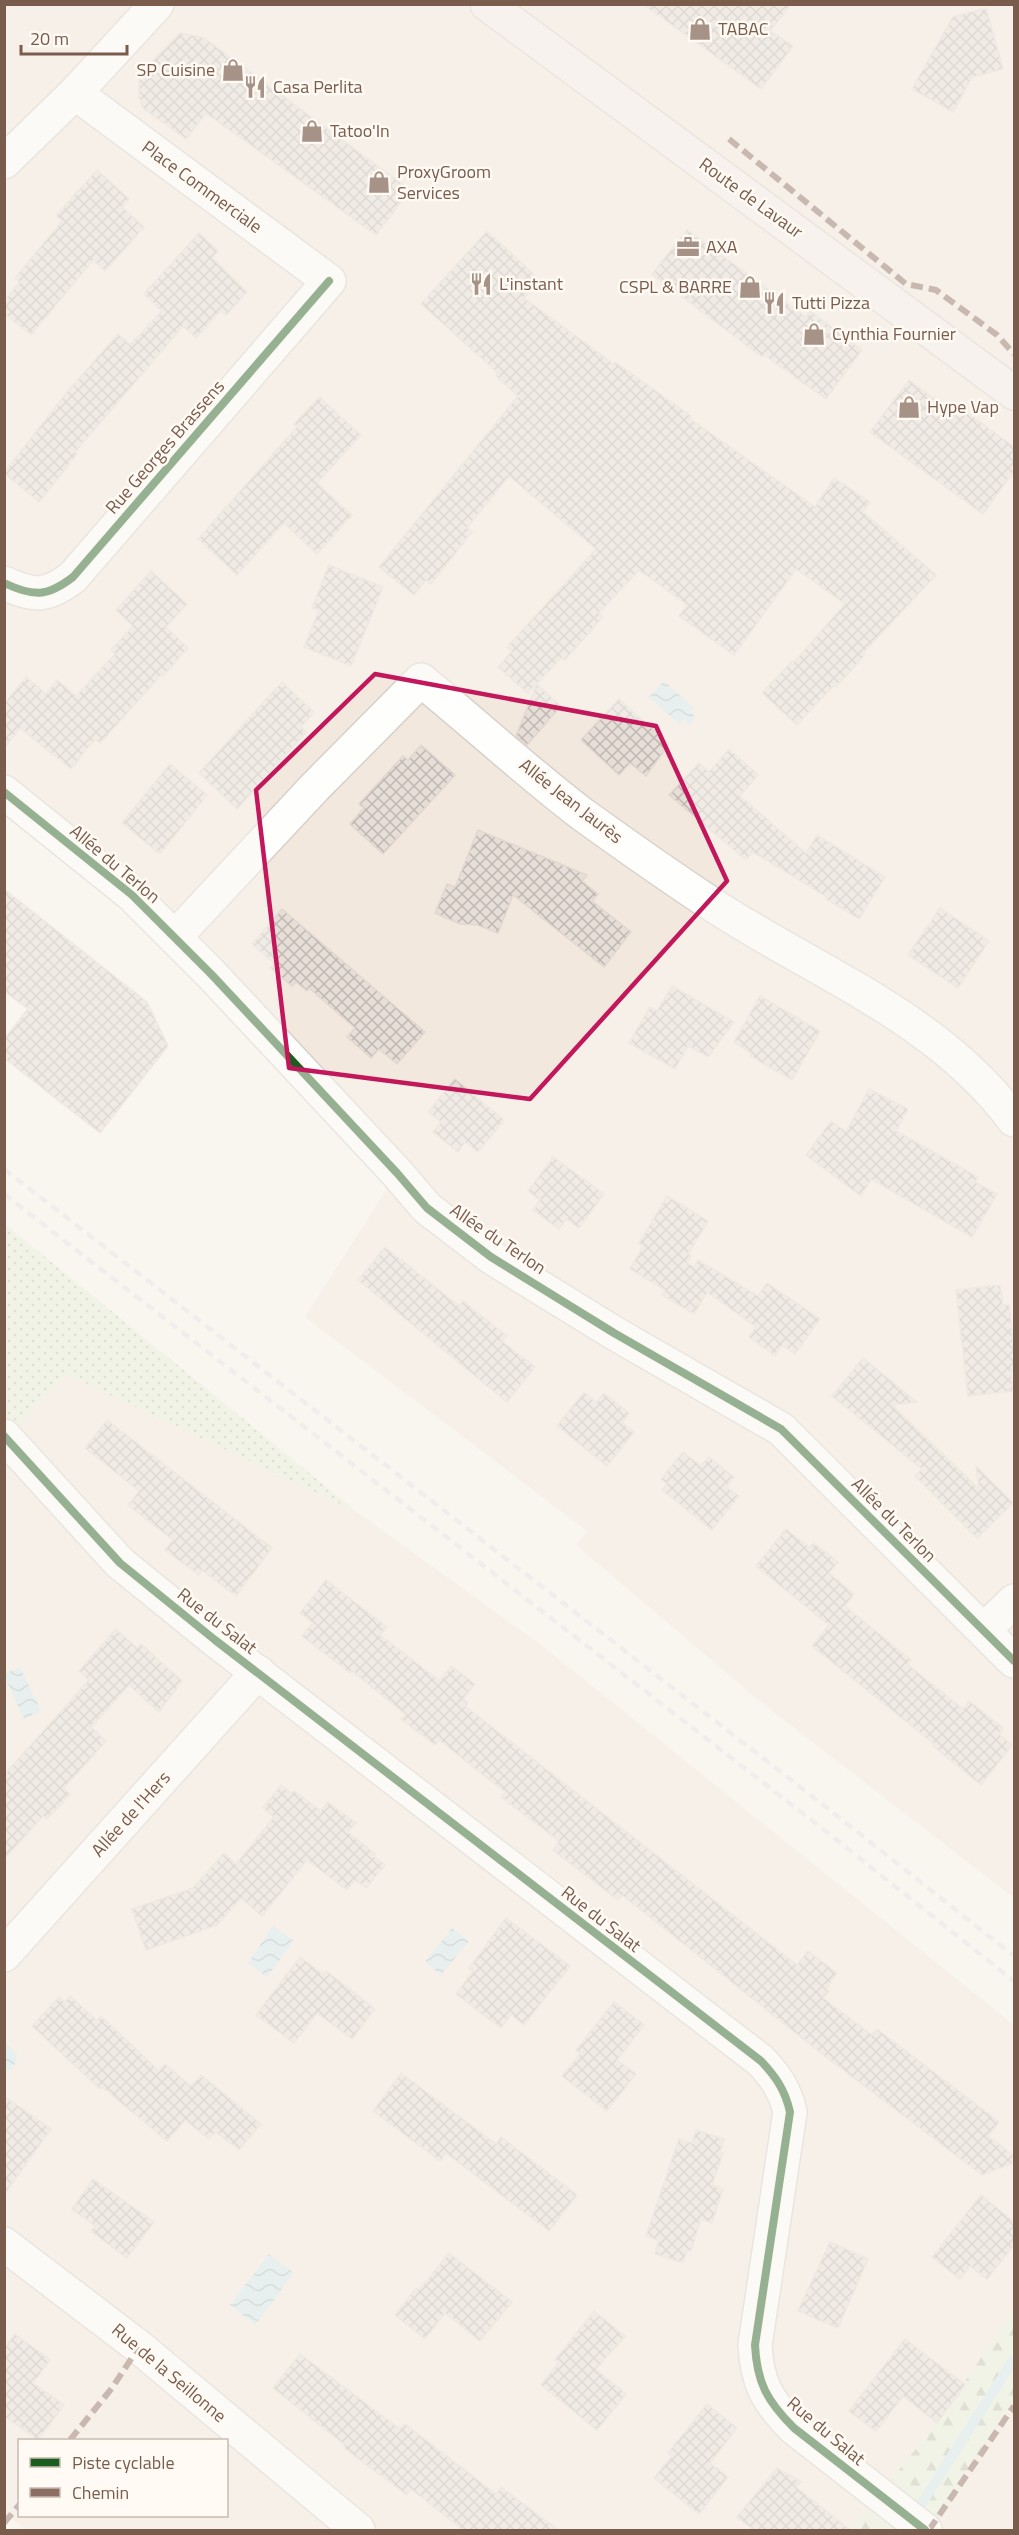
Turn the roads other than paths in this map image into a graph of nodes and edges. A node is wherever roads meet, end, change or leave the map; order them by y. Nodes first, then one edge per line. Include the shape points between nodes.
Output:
1 (157, 4) edge
2 (487, 4) edge
3 (75, 93) junction
4 (4, 162) edge
5 (328, 280) joint
6 (1014, 393) edge
7 (4, 583) edge
8 (4, 792) edge
9 (175, 938) junction
10 (1014, 1120) edge
11 (4, 1436) edge
12 (1014, 1601) edge
13 (984, 1630) junction
14 (1014, 1661) edge
15 (258, 1672) junction
16 (4, 1955) edge
17 (4, 2244) edge
18 (358, 2530) edge
19 (925, 2530) edge

1 - 3 street
2 - 6 main road, Route de Lavaur
3 - 4 street
3 - 5 street, Place Commerciale
5 - 7 street, Rue Georges Brassens via 73,577 47,593 25,592
8 - 9 street, Allée du Terlon via 132,895
9 - 10 street, Allée Jean Jaurès via 421,680 581,813 714,906 923,1030 992,1091
9 - 13 street, Allée du Terlon via 427,1208 491,1257 614,1334 781,1429
11 - 15 street, Rue du Salat via 120,1563
12 - 13 street
13 - 14 street, Allée du Terlon
15 - 16 street, Allée de l'Hers
15 - 19 street, Rue du Salat via 761,2061 776,2077 790,2112 755,2345 763,2389 774,2409 794,2428
17 - 18 street, Rue de la Seillonne via 139,2347

